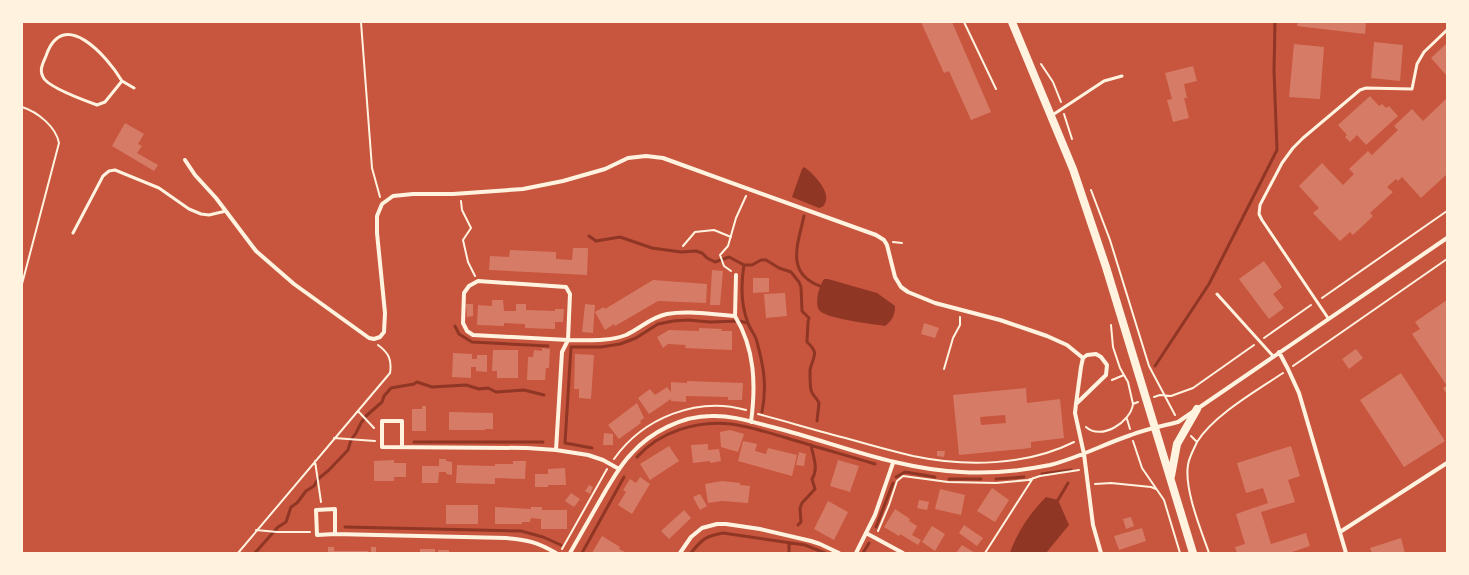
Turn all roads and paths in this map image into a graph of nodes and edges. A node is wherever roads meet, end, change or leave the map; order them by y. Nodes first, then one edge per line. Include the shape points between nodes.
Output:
1 (361, 22) edge
2 (964, 22) edge
3 (1012, 22) edge
4 (1447, 30) edge
5 (1122, 76) dead end
6 (122, 81) junction
7 (134, 88) dead end
8 (996, 89) dead end
9 (22, 107) edge
10 (1052, 116) junction
11 (185, 160) dead end
12 (749, 189) junction
13 (460, 194) junction
14 (382, 204) junction
15 (226, 211) junction
16 (1447, 211) edge
17 (73, 233) dead end
18 (731, 237) junction
19 (1447, 238) edge
20 (683, 246) dead end
21 (1447, 260) edge
22 (736, 275) joint
23 (478, 282) junction
24 (22, 284) edge
25 (1217, 294) dead end
26 (1318, 301) junction
27 (960, 310) junction
28 (735, 316) junction
29 (1328, 318) junction
30 (1111, 325) dead end
31 (568, 340) junction
32 (1259, 341) junction
33 (384, 350) dead end
34 (1279, 352) junction
35 (1273, 356) junction
36 (1083, 358) junction
37 (944, 369) dead end
38 (1288, 369) junction
39 (1124, 375) junction
40 (1107, 385) dead end
41 (1146, 400) junction
42 (1076, 404) junction
43 (1134, 404) junction
44 (1197, 409) junction
45 (358, 410) junction
46 (753, 412) junction
47 (751, 422) junction
48 (1084, 425) dead end
49 (1154, 428) junction
50 (1132, 435) junction
51 (382, 436) junction
52 (334, 438) junction
53 (1081, 439) junction
54 (382, 442) junction
55 (1197, 442) dead end
56 (402, 447) junction
57 (556, 450) junction
58 (1084, 454) junction
59 (315, 460) junction
60 (893, 463) junction
61 (1447, 463) edge
62 (610, 465) junction
63 (1035, 468) junction
64 (1086, 468) junction
65 (619, 469) junction
66 (1033, 478) junction
67 (1170, 479) junction
68 (1087, 484) junction
69 (1157, 489) junction
70 (322, 510) junction
71 (256, 530) junction
72 (317, 532) junction
73 (1340, 532) junction
74 (866, 533) junction
75 (335, 534) junction
76 (875, 538) junction
77 (238, 553) edge
78 (556, 553) edge
79 (560, 553) edge
80 (570, 553) edge
81 (680, 553) edge
82 (839, 553) edge
83 (856, 553) edge
84 (904, 553) edge
85 (985, 553) edge
86 (1101, 553) edge
87 (1180, 553) edge
88 (1193, 553) edge
89 (1346, 553) edge

1 - 14 path via 372,168
2 - 8 path
3 - 10 main road
4 - 26 lane via 1424,52 1418,64 1412,89 1360,90 1303,138 1282,162 1260,205 1259,214 1262,220
5 - 10 lane via 1104,81
6 - 6 lane via 104,56 73,34 55,38 41,69 48,83 97,105 105,102
6 - 7 lane
9 - 24 path via 37,114 53,130 59,143
10 - 41 main road via 1106,267
11 - 15 street via 195,176
12 - 13 street via 663,158 646,156 628,158 605,169 563,181 523,189
12 - 18 path
12 - 27 street via 876,235 887,245 895,277 901,286 915,296
13 - 14 street via 393,196
13 - 23 path via 462,210 470,228 464,240 468,262
14 - 15 street via 377,216 377,233 385,313 384,332 374,339 369,338 294,284 273,266 256,251
15 - 17 lane via 201,214 189,209 159,188 115,170 103,176
16 - 26 path
18 - 20 path via 714,230 695,232
18 - 22 path via 728,246 720,255 724,266
19 - 29 street
21 - 38 path
22 - 28 street
23 - 31 street via 566,287 570,294
23 - 31 street via 469,286 464,293 463,323 467,331 473,335
25 - 32 lane
26 - 29 lane
26 - 32 path
27 - 36 street via 1047,336 1067,345
27 - 37 path via 960,325 953,338
28 - 31 street via 668,314 649,320 618,338
28 - 46 street via 751,356
29 - 34 street
30 - 39 path via 1113,347
31 - 57 street via 562,352
32 - 35 lane
32 - 41 path via 1193,388 1172,396 1160,395
33 - 45 path via 390,358 390,373
34 - 35 street
34 - 38 street
35 - 44 street
36 - 42 street
36 - 42 street via 1096,354 1102,357 1107,364 1107,370 1106,375
38 - 55 path via 1225,413
38 - 73 street via 1299,393
39 - 40 path
39 - 43 path
41 - 43 path
41 - 49 main road
42 - 53 street via 1075,413
43 - 48 path via 1133,411 1127,419 1112,428 1094,432
44 - 49 street via 1178,422
44 - 67 main road via 1178,444
45 - 51 path
45 - 52 path
46 - 47 street
46 - 53 path via 883,448 942,461 972,463 1019,460 1061,449
46 - 62 path via 725,407 680,411 648,426 636,435 622,448
47 - 60 street
47 - 65 street via 711,416 676,423 644,441
49 - 50 street
49 - 67 main road
50 - 58 street
50 - 69 path via 1142,468
51 - 54 street
51 - 56 street via 382,421 402,421
52 - 54 path
52 - 59 path
53 - 58 street
54 - 56 street via 382,447
56 - 57 street
57 - 62 street via 588,455
58 - 63 street
58 - 64 street
59 - 70 path
59 - 71 path
60 - 63 street via 962,472 997,473
60 - 74 street
61 - 73 street
62 - 65 street
62 - 79 path
63 - 66 path
64 - 66 path
64 - 68 street
65 - 80 street
66 - 76 path via 980,483 903,476 897,481
66 - 85 path
67 - 88 main road
68 - 69 path via 1111,483
68 - 86 street
69 - 87 path via 1164,500
70 - 72 street via 316,510
70 - 75 street via 335,509
71 - 72 path
71 - 77 path
72 - 75 street via 317,535
73 - 89 street
74 - 76 street
74 - 83 street
75 - 78 street via 523,539 539,543
76 - 84 street
81 - 82 street via 691,537 702,528 717,524 760,529 811,541

